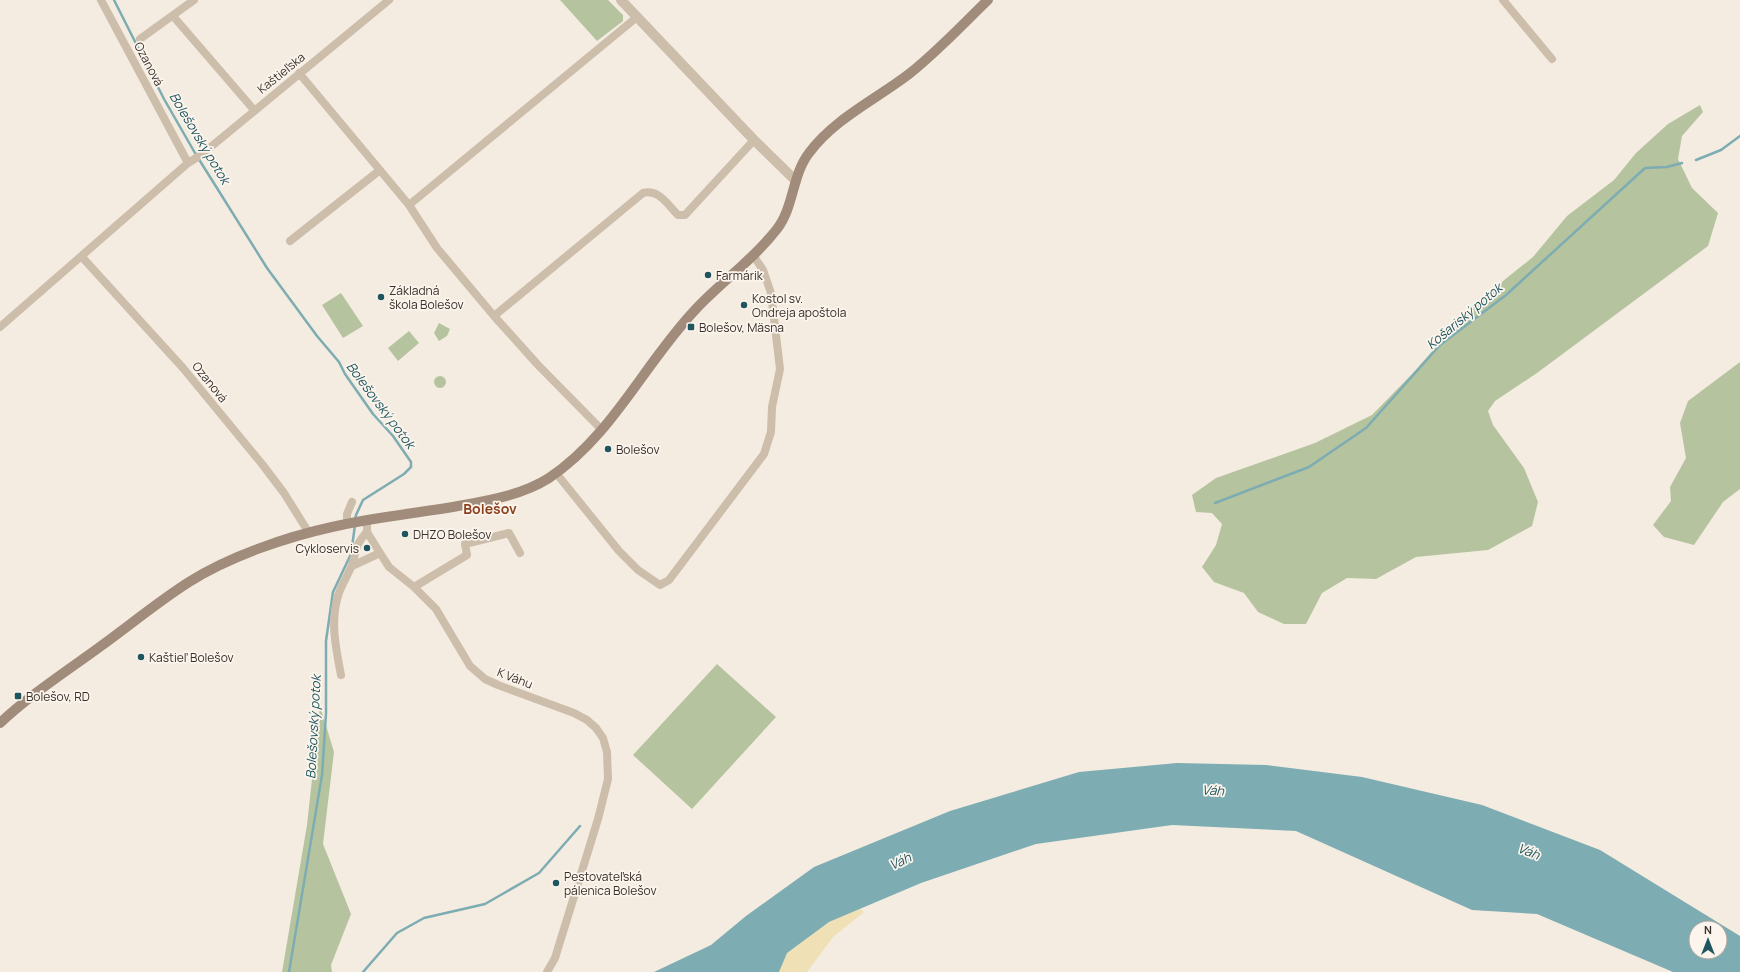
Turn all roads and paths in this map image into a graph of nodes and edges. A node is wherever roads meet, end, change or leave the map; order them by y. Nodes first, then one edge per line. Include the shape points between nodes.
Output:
1 (101, 0) edge
2 (194, 0) edge
3 (389, 0) edge
4 (621, 0) edge
5 (988, 0) edge
6 (1504, 0) edge
7 (173, 16) junction
8 (637, 17) junction
9 (140, 39) dead end
10 (1552, 59) dead end
11 (299, 73) junction
12 (254, 110) junction
13 (754, 140) junction
14 (195, 159) junction
15 (380, 170) junction
16 (796, 181) junction
17 (409, 205) junction
18 (290, 241) dead end
19 (753, 255) junction
20 (82, 257) junction
21 (494, 316) junction
22 (0, 327) edge
23 (602, 430) junction
24 (556, 473) junction
25 (352, 502) dead end
26 (357, 522) junction
27 (367, 532) junction
28 (309, 533) junction
29 (520, 553) dead end
30 (380, 554) junction
31 (352, 566) junction
32 (414, 587) junction
33 (341, 675) dead end
34 (0, 723) edge
35 (547, 972) edge

1 - 14 street, Ozanová
2 - 7 street
3 - 11 street, Kaštieľska
4 - 8 street
5 - 16 main road via 912,72 852,113 818,142 805,158
6 - 10 street
7 - 9 street
7 - 12 street
8 - 13 street
8 - 17 street
11 - 12 street, Kaštieľska
11 - 15 street
12 - 14 street, Kaštieľska
13 - 16 street
13 - 21 street via 685,215 678,215 657,193 643,192
14 - 20 street
15 - 17 street
15 - 18 street
16 - 19 main road via 783,218
17 - 21 street via 437,248
19 - 23 main road via 694,310
19 - 24 street via 771,293 778,347 780,369 770,432 764,454 669,580 660,585 638,570 619,551
20 - 22 street
20 - 28 street, Ozanová via 188,374 267,470
21 - 23 street via 538,366
23 - 24 main road
24 - 26 main road via 544,481 499,498
25 - 26 street via 347,514
26 - 27 street
26 - 28 main road
27 - 30 street, K Váhu
27 - 31 street via 359,541
28 - 34 main road via 239,557 191,580 34,694
29 - 32 street via 509,533 465,544 468,555
30 - 31 street
30 - 32 street, K Váhu via 389,566
31 - 33 street via 342,585 336,605 334,634
32 - 35 street, K Váhu via 441,616 470,666 485,679 574,713 596,728 603,738 608,779 555,958

